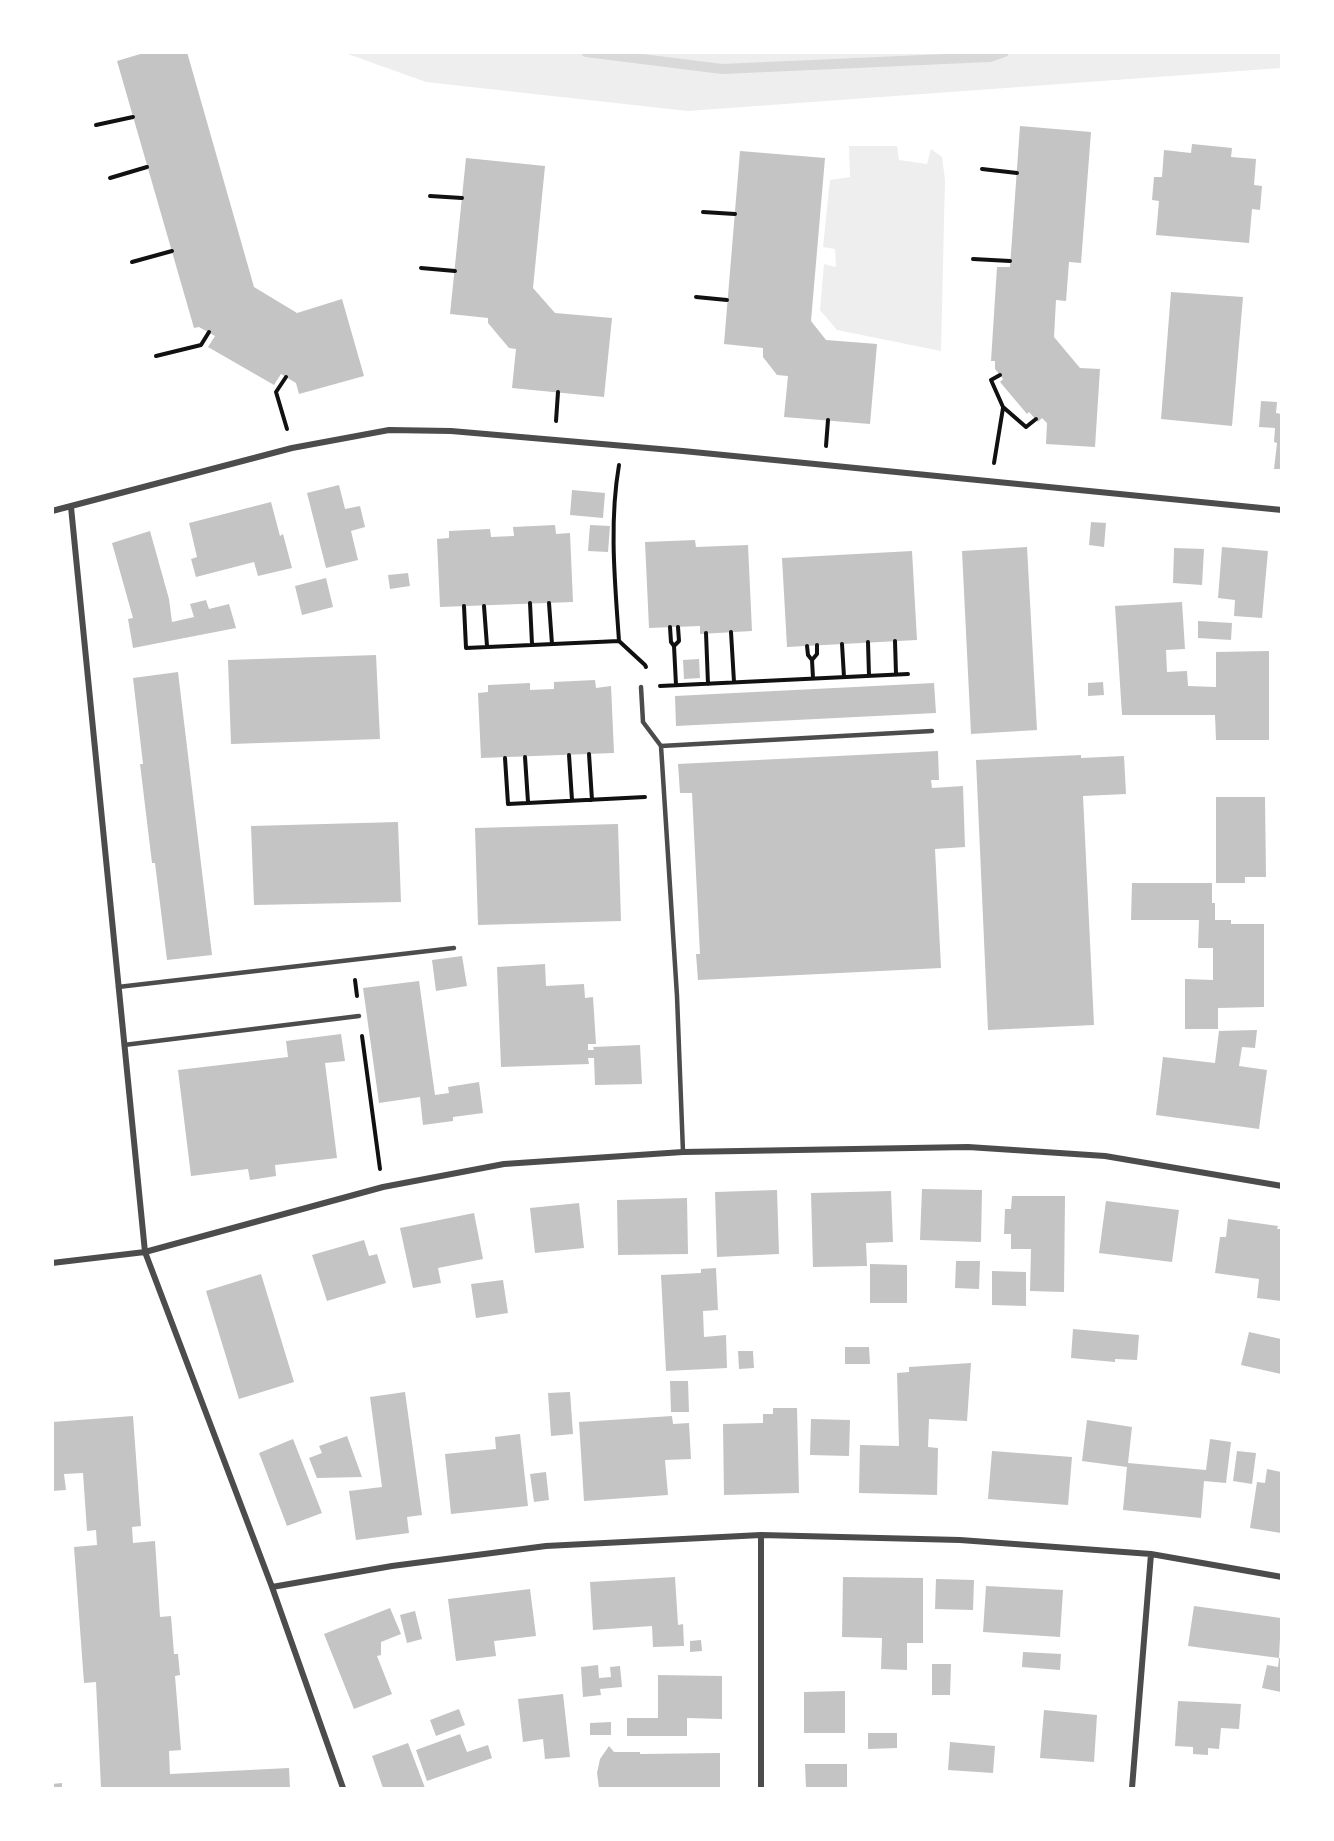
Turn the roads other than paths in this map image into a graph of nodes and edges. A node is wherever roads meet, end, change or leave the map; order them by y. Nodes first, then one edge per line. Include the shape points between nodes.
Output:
1 (71, 507) junction
2 (1281, 510) edge
3 (52, 511) edge
4 (644, 686) road end
5 (932, 731) dead end
6 (661, 746) junction
7 (454, 948) dead end
8 (118, 987) junction
9 (359, 1016) road end
10 (124, 1045) junction
11 (683, 1152) junction
12 (1281, 1186) edge
13 (145, 1252) junction
14 (52, 1263) edge
15 (761, 1535) junction
16 (1151, 1554) junction
17 (1281, 1577) edge
18 (272, 1587) junction
19 (343, 1788) edge
20 (761, 1788) edge
21 (1132, 1788) edge

1 - 2 street via 292,448 390,430 451,431 621,446
1 - 3 street
1 - 8 street
4 - 6 lane via 644,722
5 - 6 lane
6 - 11 lane
7 - 8 lane
8 - 10 street
9 - 10 lane
10 - 13 street
11 - 12 street via 979,1148 1105,1156
11 - 13 street via 504,1164 383,1187
13 - 14 street
13 - 18 street
15 - 16 street via 960,1540
15 - 18 street via 546,1546 392,1566
15 - 20 street
16 - 17 street
16 - 21 street
18 - 19 street

